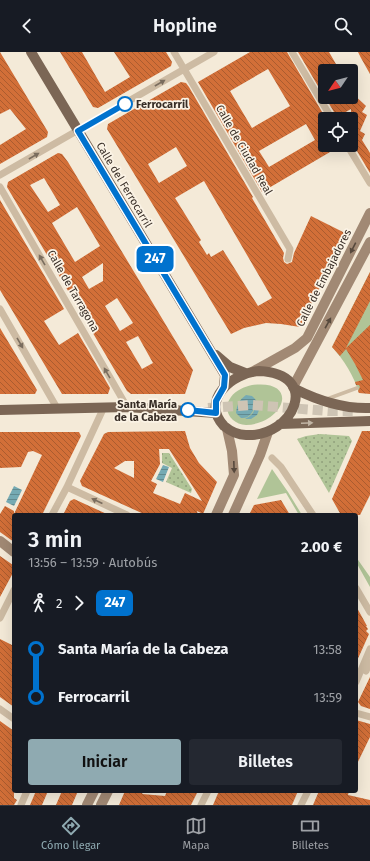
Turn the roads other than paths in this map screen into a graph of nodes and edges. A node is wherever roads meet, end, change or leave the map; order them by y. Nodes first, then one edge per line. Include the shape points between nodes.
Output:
1 (31, 52) edge
2 (174, 52) edge
3 (214, 52) edge
4 (292, 52) edge
5 (184, 69) junction
6 (328, 112) edge
7 (78, 131) junction
8 (351, 152) edge
9 (0, 175) edge
10 (370, 183) edge
11 (0, 187) edge
12 (370, 213) edge
13 (370, 242) edge
14 (288, 259) dead end
15 (0, 309) edge
16 (210, 350) junction
17 (249, 372) junction
18 (224, 387) junction
19 (294, 388) junction
20 (357, 388) dead end
21 (322, 401) junction
22 (104, 407) junction
23 (127, 407) junction
24 (57, 408) junction
25 (370, 408) edge
26 (0, 410) edge
27 (216, 413) junction
28 (370, 421) edge
29 (280, 424) junction
30 (227, 429) junction
31 (268, 432) junction
32 (272, 458) dead end
33 (67, 487) junction
34 (53, 513) edge
35 (123, 513) edge
36 (217, 513) edge
37 (234, 513) edge
38 (312, 513) edge
39 (0, 541) edge
40 (12, 550) edge
41 (358, 591) edge
42 (12, 594) edge
43 (370, 612) edge
44 (0, 618) edge
45 (370, 649) edge
46 (370, 662) edge
47 (362, 668) junction
48 (358, 677) edge
49 (0, 709) edge
50 (358, 714) edge
51 (370, 717) edge
52 (12, 718) edge
53 (26, 793) edge
54 (93, 793) edge
55 (107, 793) edge
56 (207, 793) edge
57 (307, 793) edge
58 (21, 805) edge
59 (87, 805) edge
60 (101, 805) edge
61 (201, 805) edge
62 (301, 805) edge

1 - 7 main road, Calle del Ferrocarril
2 - 5 street, Calle de Ciudad Real
3 - 5 street
4 - 6 street
7 -> 5 street
5 - 14 street, Calle de Ciudad Real via 290,249
9 -> 7 street
7 - 16 main road, Calle del Ferrocarril
8 - 10 street
23 -> 11 street, Calle de Tarragona
12 -> 17 main road, Calle de Embajadores via 307,338 295,348
19 -> 13 main road
15 -> 24 street
16 - 17 main road, Calle del Ferrocarril via 230,366
16 - 18 main road, Calle del Ferrocarril via 225,375
17 - 18 main road
17 - 19 main road via 277,375 287,380
18 - 27 main road via 216,401
19 - 21 main road
19 - 29 main road via 296,402 290,414
20 - 21 lane
21 - 25 main road via 360,409
22 - 23 main road
22 - 24 main road
22 - 33 street
23 - 27 main road
24 - 26 main road
27 - 30 main road
29 -> 28 main road
29 - 31 main road
30 - 31 main road via 246,435
30 -> 36 main road via 234,458 234,474
31 - 37 main road
32 - 38 street via 281,467
33 - 34 street
35 -> 33 street
39 - 40 main road
41 - 43 street
42 - 44 street
45 - 47 street
46 - 47 street via 366,670
47 - 48 street
49 - 52 street
50 - 51 street
53 - 58 street
54 - 59 main road
55 - 60 main road
56 - 61 street
57 - 62 street

